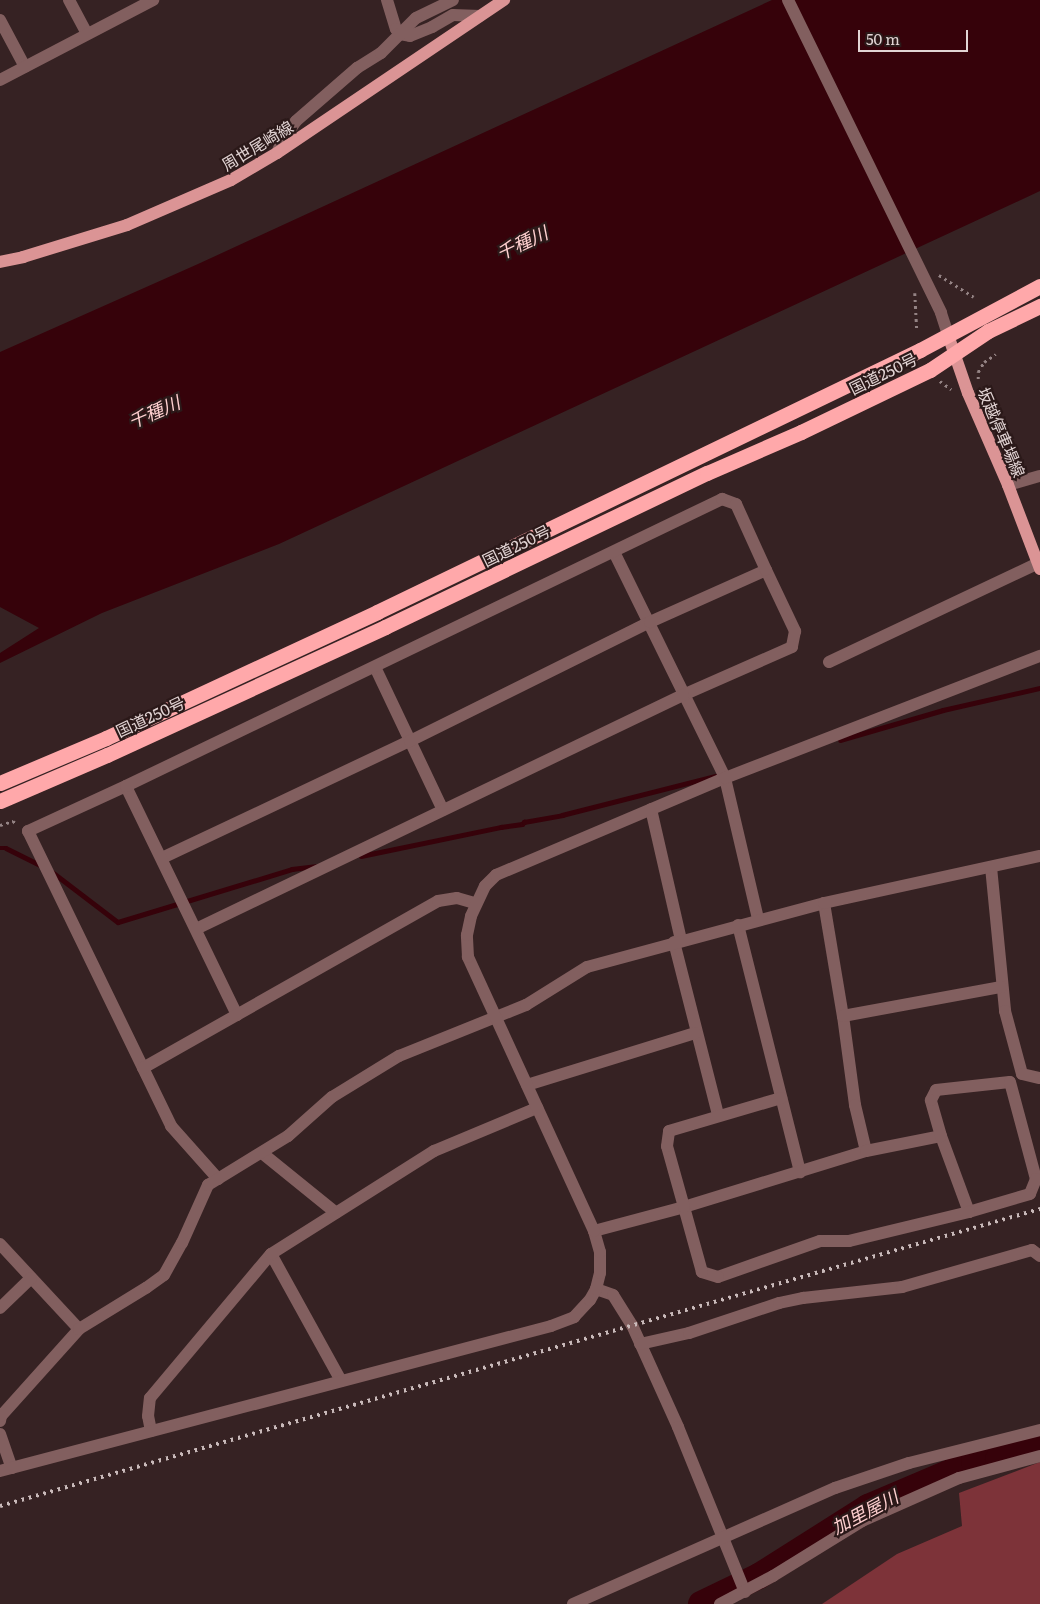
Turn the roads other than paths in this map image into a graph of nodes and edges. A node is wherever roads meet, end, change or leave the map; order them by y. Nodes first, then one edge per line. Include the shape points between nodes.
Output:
1 (69, 0) edge
2 (387, 0) edge
3 (453, 0) edge
4 (504, 0) edge
5 (788, 0) edge
6 (150, 1) edge
7 (480, 16) junction
8 (0, 20) edge
9 (87, 34) junction
10 (400, 34) junction
11 (24, 67) junction
12 (0, 80) edge
13 (278, 153) junction
14 (0, 262) edge
15 (1040, 286) edge
16 (1040, 306) edge
17 (948, 335) junction
18 (953, 355) junction
19 (1040, 476) edge
20 (1008, 485) junction
21 (614, 552) junction
22 (1039, 566) edge
23 (766, 570) junction
24 (650, 622) junction
25 (1040, 656) edge
26 (829, 662) dead end
27 (375, 666) junction
28 (683, 695) junction
29 (410, 741) junction
30 (725, 778) junction
31 (0, 783) edge
32 (126, 786) junction
33 (0, 801) edge
34 (443, 810) junction
35 (651, 810) junction
36 (1040, 856) edge
37 (162, 858) junction
38 (991, 867) junction
39 (824, 903) junction
40 (475, 904) junction
41 (758, 919) junction
42 (738, 925) junction
43 (196, 929) junction
44 (677, 941) junction
45 (1001, 987) junction
46 (237, 1015) junction
47 (843, 1016) junction
48 (495, 1017) junction
49 (695, 1033) junction
50 (143, 1068) junction
51 (1022, 1074) junction
52 (1040, 1078) edge
53 (1010, 1082) junction
54 (527, 1085) junction
55 (781, 1098) junction
56 (537, 1108) junction
57 (718, 1116) junction
58 (941, 1136) junction
59 (866, 1151) junction
60 (262, 1153) junction
61 (800, 1172) junction
62 (218, 1179) junction
63 (684, 1207) junction
64 (969, 1212) junction
65 (336, 1213) junction
66 (594, 1231) junction
67 (0, 1244) edge
68 (271, 1254) junction
69 (1040, 1256) edge
70 (30, 1278) junction
71 (596, 1289) junction
72 (0, 1308) edge
73 (79, 1329) junction
74 (640, 1344) junction
75 (341, 1381) junction
76 (0, 1421) edge
77 (1040, 1430) edge
78 (152, 1431) junction
79 (0, 1434) edge
80 (1040, 1456) edge
81 (6, 1470) edge
82 (724, 1538) junction
83 (745, 1592) junction
84 (573, 1604) edge
85 (720, 1604) edge

1 - 9 street
2 - 10 street
3 - 10 street via 416,18
4 - 7 main road, 周世尾崎線
5 - 17 street
6 - 9 street
7 - 10 street via 453,15 410,36
7 - 13 main road, 周世尾崎線
8 - 11 street
9 - 11 street
10 - 13 street via 296,121
11 - 12 street
13 - 14 main road, 周世尾崎線 via 231,180 152,216 23,258
15 - 17 highway, 国道250号
16 - 18 highway, 国道250号 via 988,331
17 - 18 main road, 坂越停車場線
17 - 31 highway, 国道250号 via 377,612 115,734
18 - 20 main road, 坂越停車場線
18 - 33 highway, 国道250号 via 930,370 801,432 707,473 385,627
19 - 20 street
20 - 22 main road, 坂越停車場線
21 - 23 street via 722,499 736,504
21 - 24 street
21 - 27 street
22 - 26 street
23 - 24 street
23 - 28 street via 795,631 792,647
24 - 28 street
24 - 29 street
25 - 30 street
27 - 29 street
27 - 32 street
28 - 30 street
28 - 34 street
29 - 34 street
29 - 37 street
30 - 35 street
30 - 41 street
32 - 37 street
32 - 50 street via 28,831
34 - 43 street
35 - 40 street via 496,875
35 - 44 street
36 - 38 street
37 - 43 street
38 - 39 street
38 - 45 street
39 - 41 street
39 - 47 street
40 - 46 street via 457,898 438,900
40 - 48 street via 467,935 468,957
41 - 42 street
42 - 44 street
42 - 55 street
43 - 46 street
44 - 48 street via 587,967 526,1005
44 - 49 street
45 - 47 street
45 - 51 street
46 - 50 street
47 - 59 street via 854,1105
48 - 54 street
48 - 60 street via 399,1056 359,1079 332,1096 288,1136
49 - 54 street
49 - 57 street
50 - 62 street via 171,1126
51 - 52 street
51 - 53 street
53 - 58 street via 936,1090 931,1100
53 - 64 street via 1036,1179 1030,1194
54 - 56 street
55 - 57 street
55 - 61 street
56 - 65 street via 434,1151
56 - 66 street
57 - 63 street via 669,1131 666,1146
58 - 59 street
58 - 64 street
59 - 61 street
60 - 62 street
60 - 65 street
61 - 63 street
62 - 73 street via 208,1186 164,1275
63 - 64 street via 702,1272 718,1277 820,1241 849,1241
63 - 66 street
65 - 68 street
66 - 71 street via 600,1252
67 - 70 street
68 - 75 street
68 - 78 street via 150,1398 148,1416
69 - 74 street via 1032,1250 902,1287 779,1303 689,1333
70 - 72 street
70 - 73 street
71 - 74 street via 613,1295
71 - 75 street via 574,1317 551,1326
73 - 76 street
74 - 82 street
75 - 78 street
77 - 82 street via 891,1469 835,1488
78 - 81 street
79 - 81 street
80 - 83 street via 959,1478 871,1517
82 - 83 street
82 - 84 street
83 - 85 street

